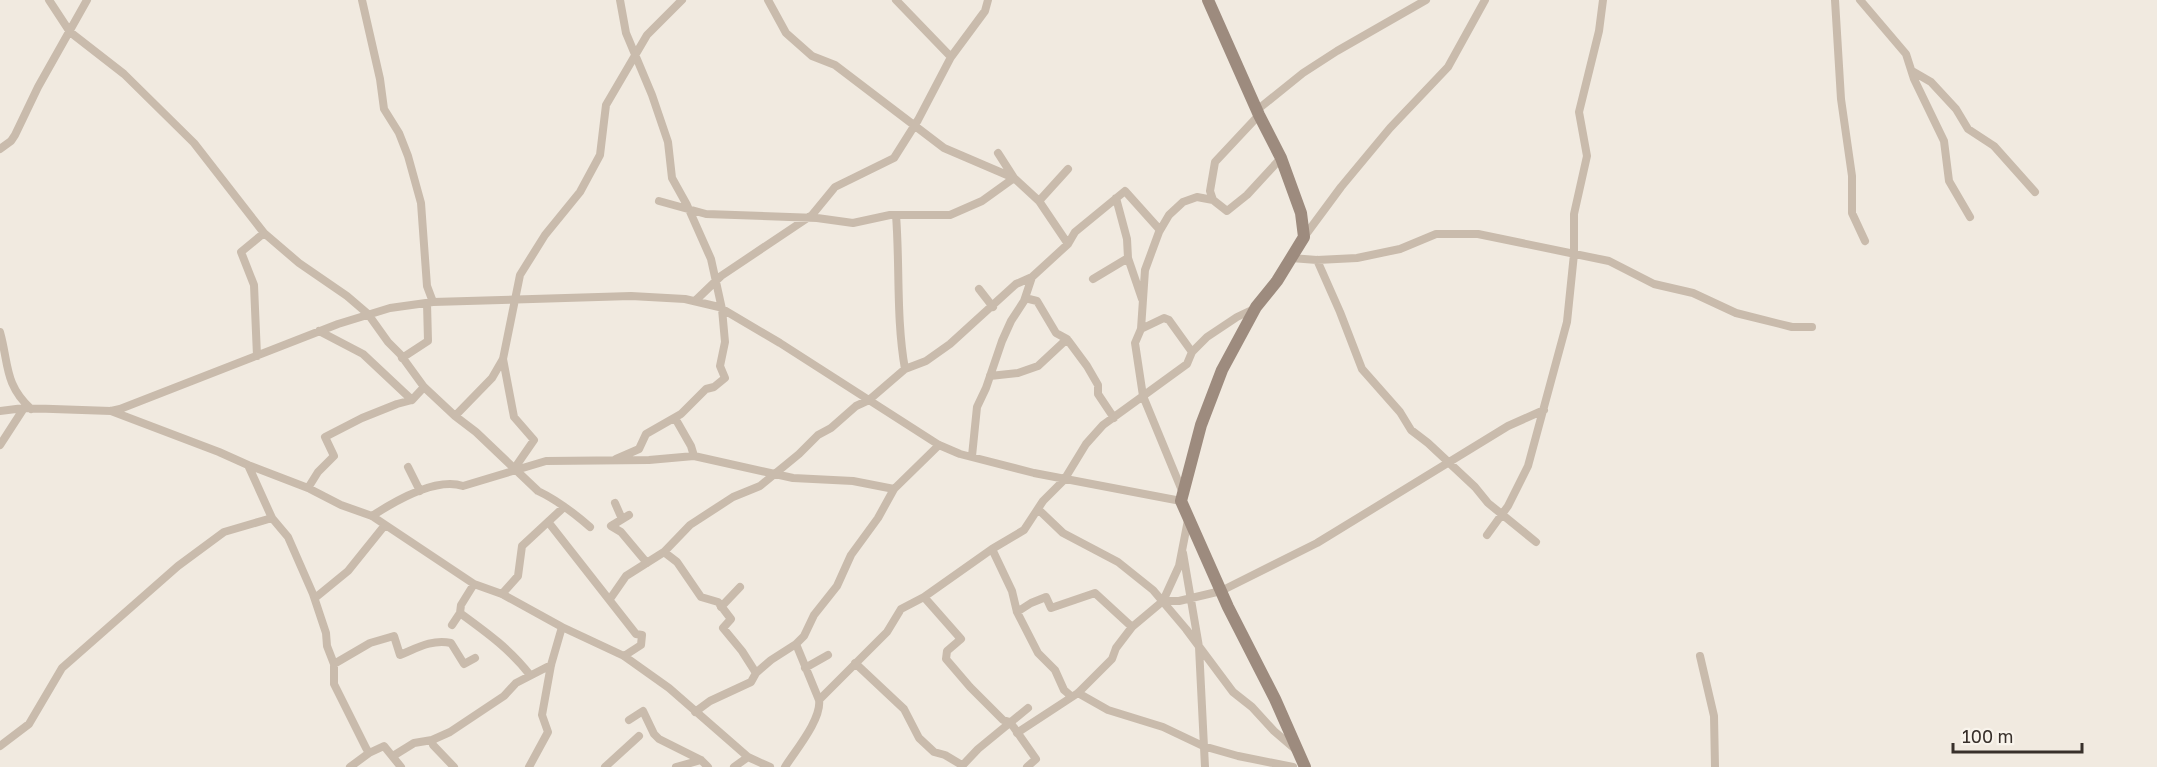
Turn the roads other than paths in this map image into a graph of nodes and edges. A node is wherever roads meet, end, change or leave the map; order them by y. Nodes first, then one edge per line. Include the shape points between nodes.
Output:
1 (49, 0) edge
2 (87, 0) edge
3 (362, 0) edge
4 (621, 0) edge
5 (682, 0) edge
6 (768, 0) edge
7 (896, 0) edge
8 (988, 0) edge
9 (1208, 0) edge
10 (1426, 0) edge
11 (1485, 0) edge
12 (1603, 0) edge
13 (1834, 0) edge
14 (1860, 0) edge
15 (70, 32) junction
16 (635, 55) junction
17 (951, 57) junction
18 (1912, 71) junction
19 (1258, 112) junction
20 (914, 125) junction
21 (0, 149) edge
22 (998, 153) dead end
23 (1281, 158) junction
24 (1068, 169) dead end
25 (1014, 178) junction
26 (2036, 192) dead end
27 (1116, 198) junction
28 (1213, 200) junction
29 (659, 201) dead end
30 (1039, 201) junction
31 (689, 209) junction
32 (896, 215) junction
33 (808, 217) junction
34 (1970, 217) dead end
35 (1160, 230) junction
36 (264, 233) junction
37 (1304, 237) junction
38 (1865, 241) dead end
39 (1068, 244) junction
40 (1574, 254) junction
41 (1128, 258) junction
42 (1291, 258) junction
43 (1317, 260) junction
44 (1032, 277) junction
45 (1093, 279) dead end
46 (716, 281) junction
47 (979, 290) dead end
48 (1025, 298) junction
49 (514, 300) junction
50 (695, 301) junction
51 (430, 302) junction
52 (1144, 305) junction
53 (993, 307) junction
54 (1256, 307) junction
55 (722, 309) junction
56 (368, 314) junction
57 (1812, 327) dead end
58 (1141, 329) junction
59 (319, 331) junction
60 (0, 332) edge
61 (1067, 339) junction
62 (1192, 352) junction
63 (257, 356) junction
64 (402, 358) junction
65 (503, 359) junction
66 (905, 369) junction
67 (990, 376) junction
68 (424, 387) junction
69 (1143, 396) junction
70 (412, 400) junction
71 (869, 400) junction
72 (28, 409) junction
73 (0, 411) edge
74 (111, 411) junction
75 (1544, 411) junction
76 (455, 416) junction
77 (675, 418) junction
78 (1114, 418) junction
79 (0, 445) edge
80 (939, 445) junction
81 (694, 456) junction
82 (972, 456) junction
83 (616, 459) junction
84 (1449, 463) junction
85 (248, 465) junction
86 (408, 467) dead end
87 (514, 469) junction
88 (773, 474) junction
89 (1064, 480) junction
90 (308, 488) junction
91 (894, 489) junction
92 (420, 491) junction
93 (1182, 497) junction
94 (615, 503) dead end
95 (564, 507) junction
96 (1039, 510) junction
97 (1502, 515) junction
98 (372, 516) junction
99 (272, 518) junction
100 (1188, 519) junction
101 (549, 523) junction
102 (385, 525) junction
103 (590, 527) dead end
104 (1487, 534) dead end
105 (1536, 542) dead end
106 (992, 549) junction
107 (664, 552) junction
108 (1183, 552) junction
109 (646, 563) junction
110 (474, 584) junction
111 (740, 587) dead end
112 (1221, 591) junction
113 (502, 594) junction
114 (924, 597) junction
115 (315, 598) junction
116 (610, 599) junction
117 (1191, 599) junction
118 (1164, 600) junction
119 (721, 607) junction
120 (1017, 612) junction
121 (460, 613) junction
122 (452, 626) dead end
123 (562, 627) junction
124 (1132, 627) junction
125 (796, 644) junction
126 (1199, 648) junction
127 (828, 655) dead end
128 (1700, 656) dead end
129 (624, 657) junction
130 (475, 658) dead end
131 (855, 663) junction
132 (334, 664) junction
133 (551, 665) junction
134 (805, 668) junction
135 (756, 673) junction
136 (530, 675) junction
137 (1075, 694) junction
138 (819, 700) junction
139 (1028, 708) dead end
140 (695, 712) junction
141 (629, 720) dead end
142 (1010, 722) junction
143 (1017, 733) junction
144 (639, 736) dead end
145 (432, 741) junction
146 (0, 746) edge
147 (1203, 746) junction
148 (1298, 751) junction
149 (369, 753) junction
150 (393, 756) junction
151 (748, 757) junction
152 (701, 760) junction
153 (962, 766) edge
154 (350, 767) edge
155 (401, 767) edge
156 (454, 767) edge
157 (530, 767) edge
158 (605, 767) edge
159 (676, 767) edge
160 (708, 767) edge
161 (734, 767) edge
162 (770, 767) edge
163 (785, 767) edge
164 (1028, 767) edge
165 (1205, 767) edge
166 (1293, 767) edge
167 (1305, 767) edge
168 (1715, 767) edge

1 - 15 street
2 - 15 street
3 - 51 street via 384,109 408,156 422,203
4 - 16 street via 626,33
5 - 16 street via 646,35
6 - 20 street via 786,33 812,56 835,65
7 - 17 street
8 - 17 street via 985,12
9 - 19 street
10 - 19 street via 1303,73
11 - 37 street via 1448,67 1390,128
12 - 40 street via 1579,112 1587,156 1574,214
13 - 38 street via 1840,99 1852,176 1852,213
14 - 18 street via 1906,54
15 - 21 street via 15,135
15 - 36 street via 124,74 194,142
16 - 31 street via 668,142 672,178
16 - 49 street via 606,105 600,155 580,192 545,235 520,275
17 - 20 street
18 - 26 street via 1931,82 1968,129 1994,146
18 - 34 street via 1944,141 1949,182
19 - 23 street
19 - 28 street via 1215,162 1210,192
20 - 25 street via 944,148
20 - 33 street via 894,158 835,187
22 - 25 street
23 - 28 street via 1227,211
23 - 37 street via 1301,213
24 - 30 street
25 - 30 street
25 - 32 street via 982,201 951,215
27 - 35 street via 1125,191
27 - 39 street via 1075,232
27 - 41 street
28 - 35 street via 1197,197 1183,202
29 - 31 street
30 - 39 street
31 - 33 street via 706,214
31 - 46 street via 711,259
32 - 33 street via 853,223
32 - 66 street via 900,341
33 - 46 street
35 - 52 street via 1145,270
36 - 56 street
36 - 63 street via 241,252 254,285
37 - 42 street
39 - 44 street
40 - 43 street via 1478,234 1436,234 1400,249 1358,258
40 - 57 street via 1609,261 1654,284 1693,293 1736,313 1792,327
40 - 75 street via 1567,322
41 - 45 street
41 - 52 street
42 - 43 street
42 - 54 street
43 - 84 street via 1362,369 1411,430
44 - 48 street
44 - 53 street via 1016,284
46 - 50 street
46 - 55 street
47 - 53 street
48 - 61 street via 1037,301 1056,333
48 - 67 street via 1011,321
49 - 50 street via 631,296
49 - 51 street
49 - 65 street
50 - 55 street
51 - 56 street
51 - 64 street via 428,341
52 - 58 street
53 - 66 street via 926,361
54 - 62 street via 1216,330
54 - 93 street via 1222,370 1201,425
55 - 71 street
55 - 77 street via 724,342 720,366 725,378 706,389
56 - 59 street
56 - 64 street
58 - 62 street via 1157,320 1169,320
58 - 69 street via 1135,343
59 - 63 street
59 - 70 street via 363,354
60 - 72 street via 7,369 18,397
61 - 67 street via 1038,366
61 - 78 street via 1087,366 1098,385 1098,394
62 - 69 street via 1187,364
63 - 74 street
64 - 68 street
65 - 76 street via 492,378
65 - 87 street via 514,417 534,440
66 - 71 street
67 - 82 street via 977,407
68 - 70 street
68 - 76 street
69 - 78 street
69 - 93 street
70 - 90 street via 362,418 325,438 334,456
71 - 80 street
71 - 88 street via 818,435
72 - 73 street
72 - 74 street
72 - 79 street
74 - 85 street
75 - 84 street via 1508,426
75 - 97 street via 1528,466
76 - 87 street
77 - 81 street
77 - 83 street via 646,434 639,449
78 - 89 street via 1086,444
80 - 82 street
80 - 91 street
81 - 83 street
81 - 88 street
82 - 89 street
83 - 87 street via 546,461
84 - 97 street
84 - 112 street via 1317,543
85 - 90 street
85 - 99 street
86 - 92 street
87 - 92 street via 463,486 453,483
87 - 95 street
88 - 91 street
88 - 107 street via 760,486 733,497 690,525
89 - 93 street
89 - 96 street
90 - 98 street
91 - 125 street via 837,586
92 - 98 street
93 - 100 street
94 - 109 street via 626,517 611,526 621,532
95 - 101 street
95 - 103 street
96 - 106 street via 1024,530
96 - 118 street via 1064,533 1118,562
97 - 104 street
97 - 105 street
98 - 102 street
99 - 115 street via 288,537
99 - 146 street via 224,532 178,566 62,668 29,724
100 - 108 street
100 - 112 street
101 - 113 street via 522,546 518,576
101 - 116 street
102 - 110 street
102 - 115 street via 348,571
106 - 114 street
106 - 120 street via 1012,591
107 - 109 street
107 - 119 street via 677,562 701,597 718,602
108 - 117 street
108 - 118 street
109 - 116 street via 626,576
110 - 113 street
110 - 121 street
111 - 119 street
112 - 117 street
112 - 148 street
113 - 123 street
114 - 131 street via 901,609 887,632
114 - 142 street via 961,639 947,651 946,659 970,687
115 - 132 street
116 - 129 street via 636,634 642,635 641,645
117 - 118 street
117 - 126 street
118 - 124 street
118 - 126 street
119 - 135 street via 731,619 723,628
120 - 124 street via 1046,597 1051,608 1095,593
120 - 137 street via 1038,653 1055,670 1064,690
121 - 122 street
121 - 136 street via 490,634
123 - 129 street
123 - 133 street
124 - 137 street via 1112,659
125 - 134 street
125 - 135 street
126 - 147 street
126 - 148 street via 1233,692
127 - 134 street
128 - 168 street via 1714,716
129 - 140 street via 669,688
130 - 132 street via 464,664 451,643 440,640 400,655 394,636 370,643
131 - 138 street
131 - 153 street via 904,709 920,738 934,752 945,754
132 - 149 street via 334,684
133 - 136 street
133 - 157 street via 542,716 548,732
134 - 138 street
135 - 140 street via 751,682
136 - 145 street
137 - 143 street
137 - 147 street
138 - 163 street via 820,708 811,727
139 - 142 street
140 - 151 street
141 - 152 street via 643,711 659,739
142 - 143 street
142 - 153 street
143 - 164 street via 1036,759
144 - 158 street
145 - 150 street via 414,743
145 - 156 street
147 - 165 street
147 - 166 street
148 - 167 street
149 - 150 street via 384,746
149 - 154 street
150 - 155 street
151 - 161 street
151 - 162 street
152 - 159 street
152 - 160 street

